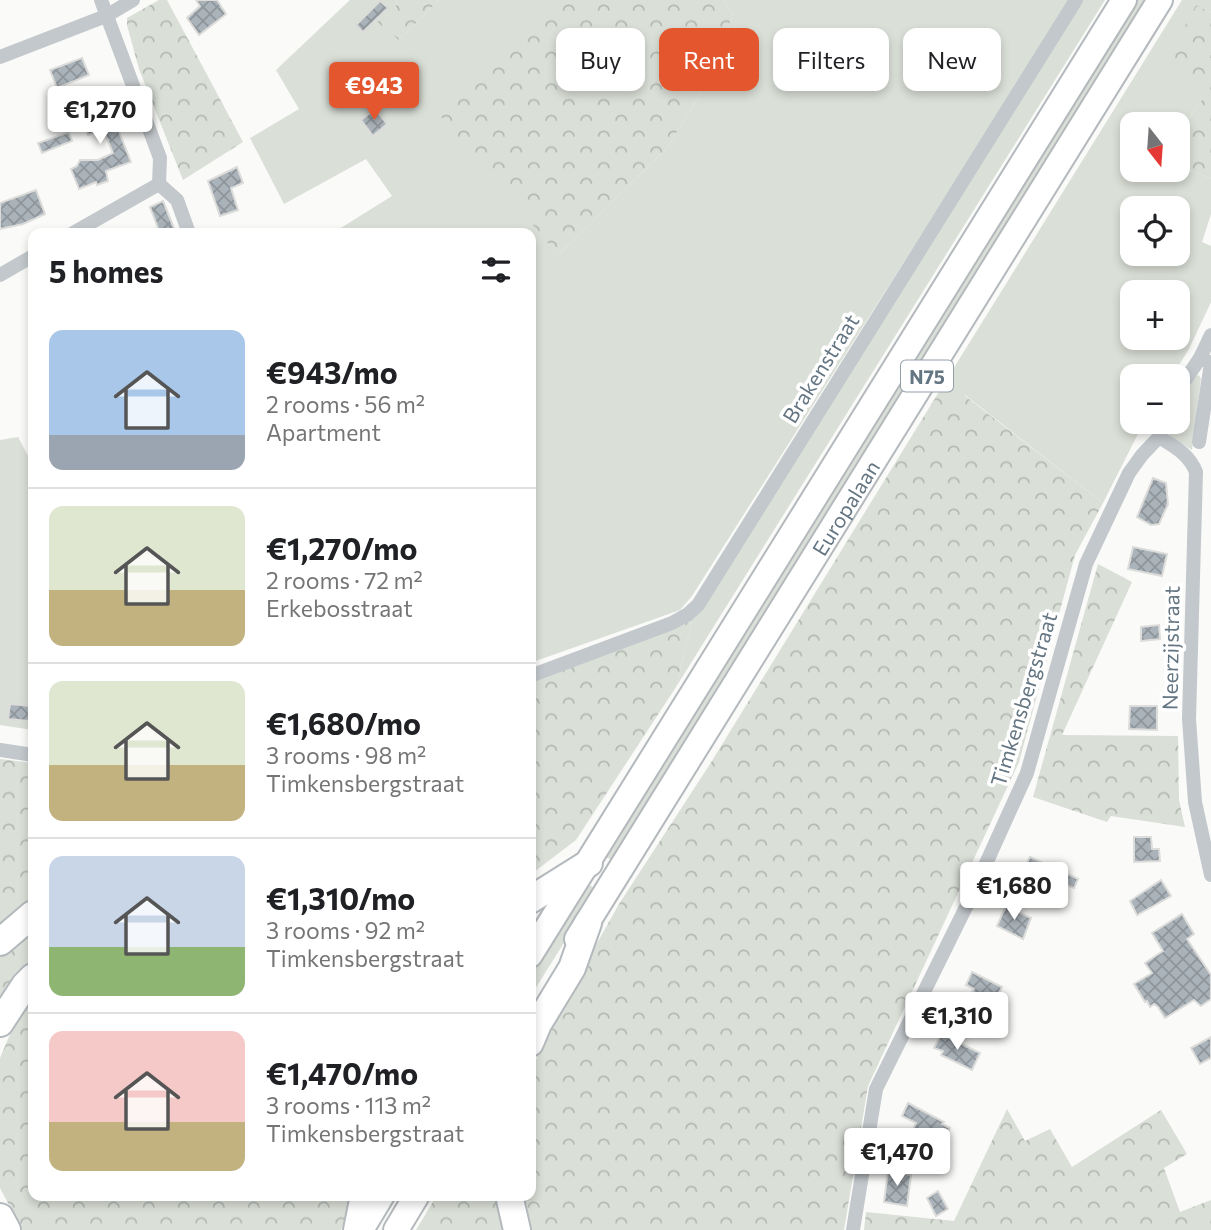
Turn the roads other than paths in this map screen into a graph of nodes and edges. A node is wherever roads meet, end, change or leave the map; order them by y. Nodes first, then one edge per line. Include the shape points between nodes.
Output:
1 (101, 0) edge
2 (133, 0) edge
3 (1076, 0) edge
4 (1124, 0) edge
5 (1160, 0) edge
6 (106, 16) junction
7 (0, 57) edge
8 (159, 184) junction
9 (83, 228) edge
10 (187, 228) edge
11 (28, 259) edge
12 (0, 275) edge
13 (1211, 335) edge
14 (1200, 358) junction
15 (1190, 373) edge
16 (1160, 434) edge
17 (1159, 438) junction
18 (1199, 442) dead end
19 (536, 674) edge
20 (0, 750) edge
21 (28, 754) edge
22 (589, 863) junction
23 (1211, 875) edge
24 (536, 896) edge
25 (28, 918) edge
26 (587, 923) junction
27 (0, 942) edge
28 (536, 946) edge
29 (28, 982) edge
30 (536, 1004) edge
31 (0, 1023) edge
32 (536, 1029) edge
33 (363, 1201) edge
34 (378, 1201) edge
35 (413, 1201) edge
36 (510, 1201) edge
37 (0, 1217) edge
38 (7, 1230) edge
39 (359, 1230) edge
40 (396, 1230) edge
41 (517, 1230) edge
42 (853, 1230) edge

1 - 6 street
2 - 6 street
3 - 19 street, Brakenstraat via 698,605 672,623
4 - 22 highway, Europalaan / N75
5 - 26 highway, Europalaan / N75
6 - 7 street
6 - 8 street via 160,158
8 - 9 street
8 - 10 street via 177,200
11 - 12 street
13 - 14 street
14 - 15 street
14 - 18 street via 1211,363
16 - 17 street, Timkensbergstraat
17 - 23 street, Neerzijstraat via 1185,453 1196,472 1189,719 1195,802
17 - 42 street, Timkensbergstraat via 1129,472 1086,564 1027,773 876,1089
20 - 21 street
22 - 24 highway
22 - 28 highway, Europalaan / N75
25 - 27 highway
26 - 30 highway, Europalaan / N75
26 - 32 highway via 572,968
29 - 31 highway
33 - 39 highway
34 - 39 highway
35 - 40 highway
36 - 41 highway
37 - 38 highway

